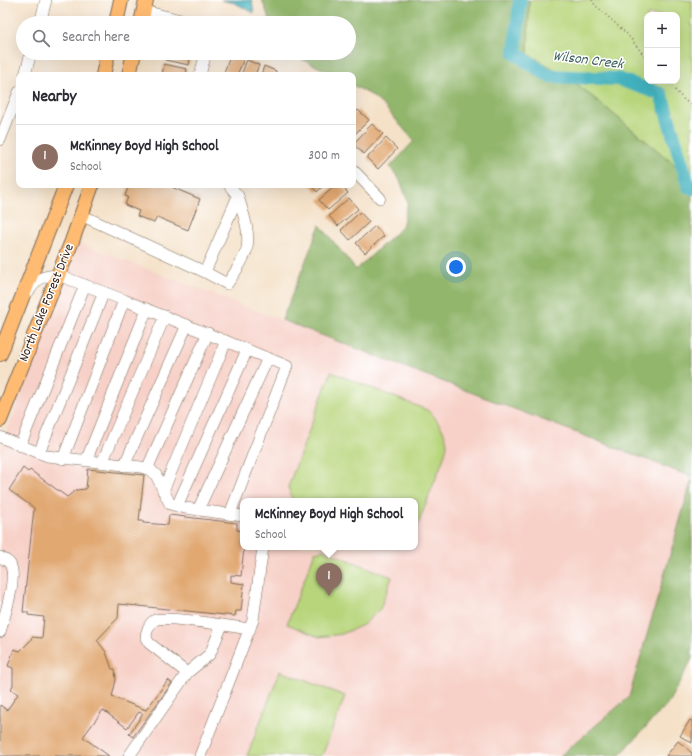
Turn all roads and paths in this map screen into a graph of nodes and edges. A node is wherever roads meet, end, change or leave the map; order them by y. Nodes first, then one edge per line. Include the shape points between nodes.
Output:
1 (46, 0) edge
2 (121, 0) edge
3 (592, 0) edge
4 (144, 11) edge
5 (42, 16) edge
6 (118, 16) edge
7 (164, 16) edge
8 (644, 55) edge
9 (29, 60) edge
10 (106, 60) edge
11 (132, 60) edge
12 (204, 60) edge
13 (26, 72) edge
14 (104, 72) edge
15 (130, 72) edge
16 (201, 72) edge
17 (670, 84) edge
18 (16, 100) edge
19 (692, 104) edge
20 (0, 140) edge
21 (356, 173) edge
22 (65, 188) edge
23 (91, 188) edge
24 (231, 188) edge
25 (238, 196) junction
26 (380, 198) dead end
27 (81, 215) junction
28 (205, 272) junction
29 (58, 275) junction
30 (85, 285) junction
31 (104, 292) junction
32 (124, 300) junction
33 (19, 305) junction
34 (147, 309) junction
35 (165, 316) junction
36 (187, 325) junction
37 (208, 334) junction
38 (226, 341) junction
39 (247, 350) junction
40 (0, 354) edge
41 (268, 358) junction
42 (0, 420) edge
43 (0, 437) edge
44 (20, 446) junction
45 (39, 453) junction
46 (63, 459) junction
47 (86, 461) junction
48 (102, 463) junction
49 (124, 466) junction
50 (147, 469) junction
51 (163, 490) junction
52 (177, 506) junction
53 (198, 510) junction
54 (230, 514) junction
55 (240, 516) edge
56 (263, 550) edge
57 (0, 557) edge
58 (222, 625) junction
59 (250, 629) junction
60 (0, 632) edge
61 (188, 673) junction
62 (129, 756) edge
63 (200, 756) edge

1 - 5 street
2 - 6 main road
3 - 8 path via 626,33
4 - 7 street
9 - 13 street
10 - 14 main road
11 - 15 main road
12 - 16 street
17 - 19 path
18 - 20 street
21 - 26 street
22 - 33 main road, North Lake Forest Drive
23 - 27 main road, North Lake Forest Drive
24 - 25 street
25 - 28 street
25 - 28 street via 247,228 247,249 227,284
27 - 28 street
27 - 29 main road, North Lake Forest Drive
29 - 30 street
29 - 33 street via 37,280
29 - 42 main road, North Lake Forest Drive
30 - 31 street
30 - 44 street
31 - 32 street
31 - 45 street
32 - 34 street
32 - 46 street
33 - 40 main road, North Lake Forest Drive
34 - 35 street
34 - 47 street
35 - 36 street
35 - 48 street
36 - 37 street
36 - 49 street
37 - 38 street
37 - 50 street
38 - 39 street
38 - 51 street
39 - 41 street
39 - 52 street
41 - 53 street
41 - 54 street via 288,366
43 - 44 street
44 - 45 street
45 - 46 street
46 - 47 street
47 - 48 street
48 - 49 street
49 - 50 street
50 - 51 street via 156,475
51 - 52 street via 170,504
52 - 53 street
53 - 54 street
54 - 55 street
56 - 59 street
57 - 60 street via 10,564 13,573
58 - 59 street
58 - 61 street via 210,654
58 - 61 street via 163,618 150,623 146,635 149,643
59 - 63 street
61 - 62 street

